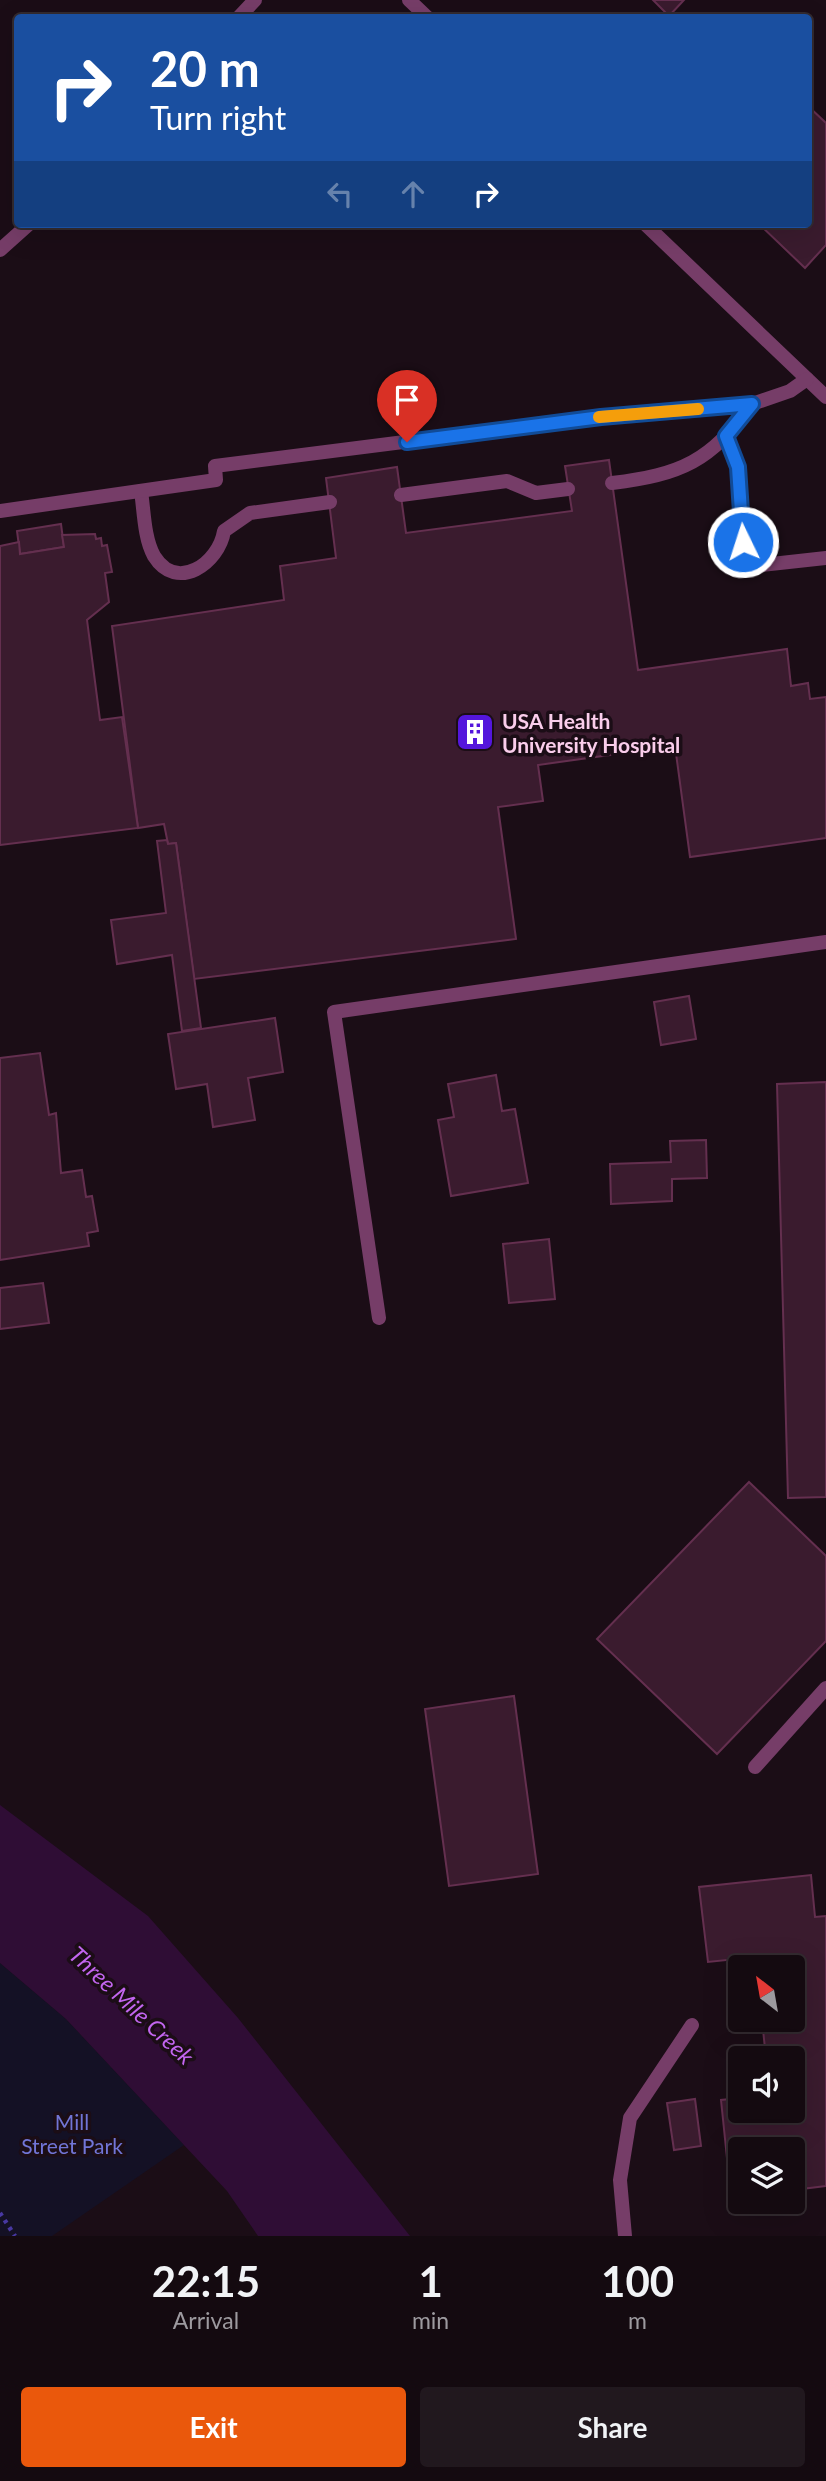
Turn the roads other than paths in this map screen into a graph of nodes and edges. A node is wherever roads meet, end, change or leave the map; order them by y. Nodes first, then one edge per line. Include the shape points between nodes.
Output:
1 (255, 0) edge
2 (409, 0) edge
3 (243, 14) edge
4 (424, 14) edge
5 (25, 228) edge
6 (649, 228) edge
7 (0, 250) edge
8 (807, 379) junction
9 (826, 397) edge
10 (752, 404) junction
11 (726, 436) junction
12 (612, 483) dead end
13 (568, 489) dead end
14 (141, 491) junction
15 (401, 495) dead end
16 (330, 502) dead end
17 (0, 511) edge
18 (826, 558) edge
19 (826, 942) edge
20 (379, 1318) dead end
21 (826, 1688) edge
22 (755, 1768) dead end
23 (692, 2025) dead end
24 (625, 2236) edge

1 - 3 street
2 - 4 street
5 - 7 street
6 - 8 street
8 - 9 street
8 - 10 street via 790,391
10 - 11 street
10 - 14 street via 601,417 215,466 216,480
11 - 12 street via 699,459 676,470
11 - 18 street via 738,467 744,567
13 - 15 street via 536,493 507,481
14 - 16 street via 150,548 163,566 189,573 209,562 224,531 250,513
14 - 17 street
19 - 20 street via 334,1012
21 - 22 street
23 - 24 street via 630,2118 620,2180

